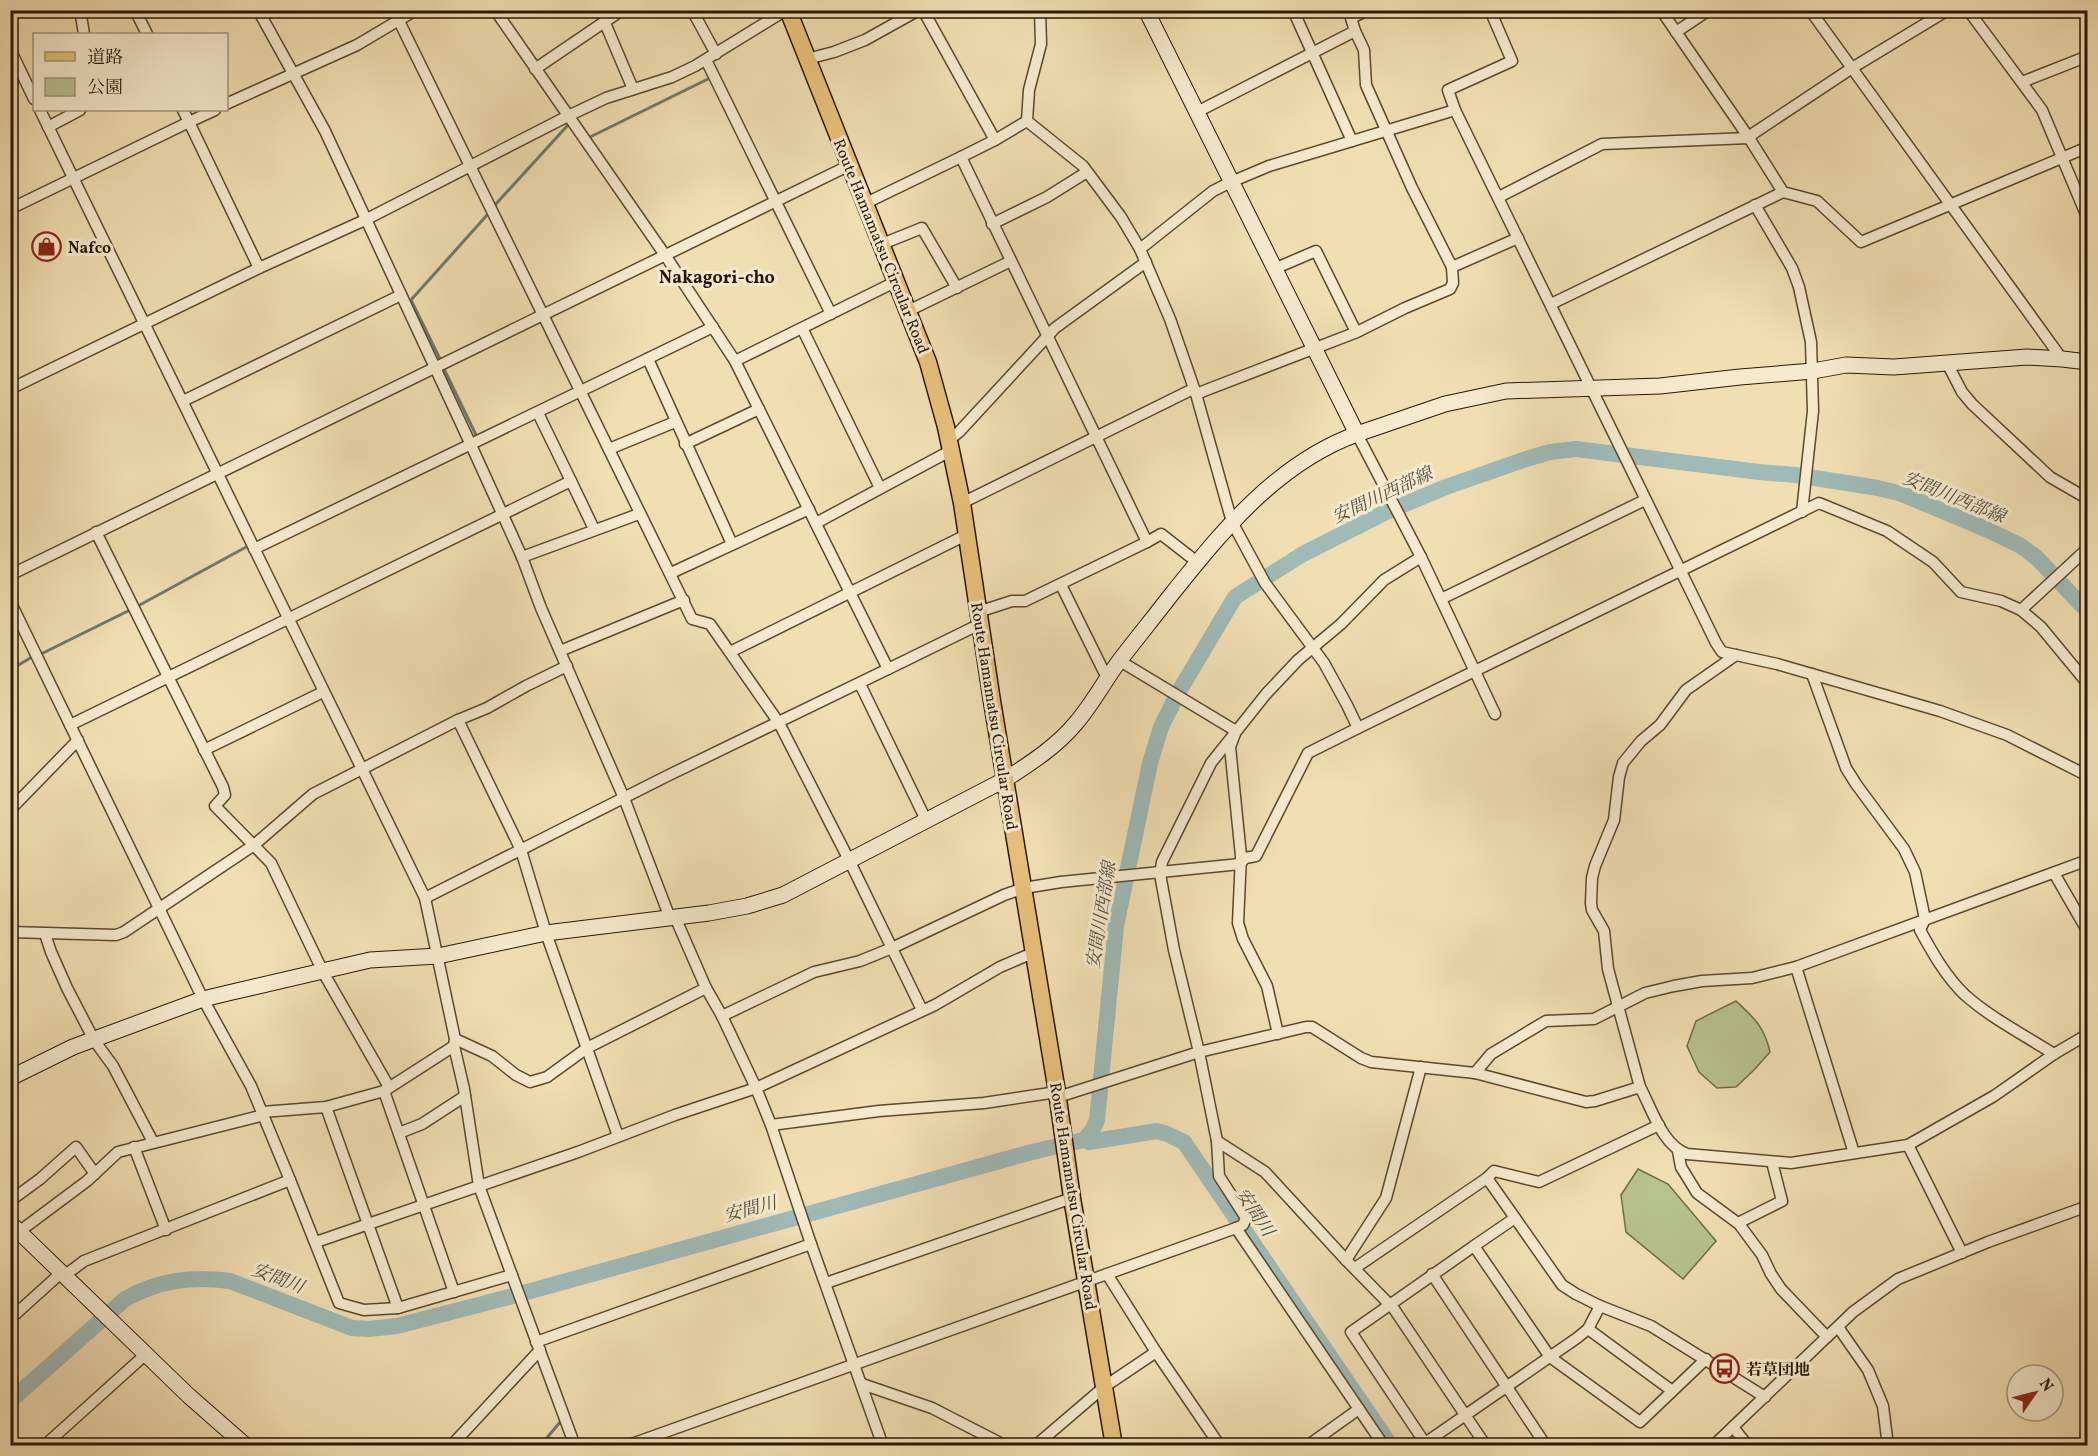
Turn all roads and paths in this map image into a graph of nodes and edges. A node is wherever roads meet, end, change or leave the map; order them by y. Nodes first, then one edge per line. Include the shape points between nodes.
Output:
1 (16, 10) edge
2 (80, 10) edge
3 (135, 10) edge
4 (258, 10) edge
5 (416, 10) edge
6 (622, 10) edge
7 (692, 10) edge
8 (787, 10) edge
9 (921, 10) edge
10 (1040, 10) edge
11 (1293, 10) edge
12 (1368, 10) edge
13 (1503, 10) edge
14 (1661, 10) edge
15 (1709, 10) edge
16 (1810, 10) edge
17 (1948, 10) edge
18 (1968, 10) edge
19 (500, 12) edge
20 (1152, 12) edge
21 (10, 13) edge
22 (1490, 14) edge
23 (399, 21) junction
24 (605, 23) junction
25 (1355, 31) junction
26 (1676, 32) junction
27 (84, 33) edge
28 (146, 33) edge
29 (10, 49) edge
30 (1314, 53) junction
31 (716, 54) junction
32 (2088, 56) edge
33 (807, 59) junction
34 (706, 60) junction
35 (1852, 68) junction
36 (535, 69) junction
37 (294, 72) junction
38 (2022, 82) junction
39 (633, 89) junction
40 (33, 97) edge
41 (228, 103) edge
42 (1455, 110) junction
43 (40, 111) edge
44 (78, 111) edge
45 (184, 111) edge
46 (213, 111) edge
47 (1197, 112) junction
48 (568, 116) junction
49 (1027, 120) junction
50 (189, 122) junction
51 (48, 127) junction
52 (1388, 131) junction
53 (1749, 138) junction
54 (995, 140) junction
55 (1352, 141) junction
56 (2088, 147) edge
57 (961, 158) junction
58 (2061, 158) junction
59 (471, 165) junction
60 (850, 165) junction
61 (1087, 172) junction
62 (73, 179) junction
63 (1231, 182) junction
64 (1783, 192) junction
65 (1499, 197) junction
66 (775, 200) junction
67 (866, 203) junction
68 (1755, 205) junction
69 (1951, 205) junction
70 (10, 209) edge
71 (2088, 219) edge
72 (365, 220) junction
73 (992, 224) junction
74 (1518, 238) junction
75 (882, 244) junction
76 (1140, 249) junction
77 (665, 255) junction
78 (1011, 261) junction
79 (1146, 262) junction
80 (1452, 267) junction
81 (260, 268) junction
82 (1274, 269) junction
83 (897, 281) junction
84 (957, 288) junction
85 (401, 295) junction
86 (1551, 304) junction
87 (908, 311) junction
88 (831, 314) junction
89 (543, 315) junction
90 (146, 324) junction
91 (713, 327) junction
92 (802, 328) junction
93 (1356, 332) junction
94 (1047, 336) junction
95 (1313, 348) junction
96 (2062, 358) junction
97 (648, 359) junction
98 (735, 361) junction
99 (1947, 363) junction
100 (2088, 363) edge
101 (435, 368) junction
102 (1812, 371) junction
103 (1591, 388) junction
104 (10, 389) edge
105 (581, 392) junction
106 (1194, 392) junction
107 (183, 401) junction
108 (759, 409) junction
109 (538, 413) junction
110 (675, 422) junction
111 (1357, 434) junction
112 (1097, 437) junction
113 (685, 444) junction
114 (471, 445) junction
115 (949, 446) junction
116 (609, 449) junction
117 (218, 473) junction
118 (572, 482) junction
119 (880, 488) junction
120 (2088, 499) edge
121 (1645, 500) junction
122 (962, 503) junction
123 (809, 509) junction
124 (1802, 512) junction
125 (639, 514) junction
126 (502, 515) junction
127 (1232, 522) junction
128 (816, 523) junction
129 (594, 529) junction
130 (96, 532) junction
131 (966, 535) junction
132 (1147, 542) junction
133 (732, 544) junction
134 (2088, 548) edge
135 (254, 549) junction
136 (522, 557) junction
137 (1421, 557) junction
138 (1197, 562) junction
139 (1681, 572) junction
140 (671, 573) junction
141 (10, 575) edge
142 (1061, 585) junction
143 (850, 593) junction
144 (1441, 599) junction
145 (684, 600) junction
146 (10, 601) edge
147 (2021, 610) junction
148 (979, 618) junction
149 (289, 619) junction
150 (1312, 647) junction
151 (560, 651) junction
152 (729, 652) junction
153 (1737, 655) junction
154 (1119, 661) junction
155 (567, 666) junction
156 (888, 669) junction
157 (1474, 671) junction
158 (1812, 674) junction
159 (168, 677) junction
160 (1108, 680) junction
161 (860, 684) junction
162 (2088, 684) edge
163 (323, 692) junction
164 (1496, 714) dead end
165 (459, 720) junction
166 (779, 723) junction
167 (70, 725) junction
168 (1358, 729) junction
169 (1236, 731) junction
170 (78, 740) junction
171 (204, 750) junction
172 (362, 769) junction
173 (2088, 776) edge
174 (1006, 779) junction
175 (624, 798) junction
176 (10, 810) edge
177 (926, 820) junction
178 (254, 845) junction
179 (521, 850) junction
180 (2088, 860) edge
181 (850, 862) junction
182 (1240, 864) junction
183 (2054, 873) junction
184 (1160, 874) junction
185 (1024, 888) junction
186 (425, 898) junction
187 (160, 908) junction
188 (673, 918) junction
189 (1925, 919) junction
190 (10, 932) edge
191 (2088, 932) edge
192 (546, 933) junction
193 (45, 934) junction
194 (892, 948) junction
195 (1035, 952) junction
196 (438, 956) junction
197 (1796, 967) junction
198 (323, 972) junction
199 (706, 988) junction
200 (203, 999) junction
201 (1619, 1006) junction
202 (922, 1010) junction
203 (722, 1016) junction
204 (1278, 1034) junction
205 (2088, 1034) edge
206 (94, 1040) junction
207 (454, 1042) junction
208 (587, 1048) junction
209 (1199, 1052) junction
210 (2054, 1054) junction
211 (1421, 1066) junction
212 (1474, 1073) junction
213 (10, 1078) edge
214 (1640, 1087) junction
215 (756, 1088) junction
216 (386, 1089) junction
217 (1058, 1094) junction
218 (465, 1096) junction
219 (326, 1107) junction
220 (263, 1113) junction
221 (771, 1125) junction
222 (1659, 1125) junction
223 (399, 1133) junction
224 (618, 1136) junction
225 (1217, 1141) junction
226 (153, 1142) junction
227 (1908, 1145) junction
228 (134, 1147) junction
229 (1678, 1151) junction
230 (1854, 1153) junction
231 (1772, 1162) junction
232 (95, 1174) junction
233 (1487, 1178) junction
234 (290, 1180) junction
235 (479, 1186) junction
236 (1072, 1198) junction
237 (10, 1201) edge
238 (424, 1205) junction
239 (2088, 1206) edge
240 (1515, 1218) junction
241 (1738, 1223) junction
242 (368, 1224) junction
243 (1239, 1227) junction
244 (14, 1230) edge
245 (166, 1230) junction
246 (316, 1242) junction
247 (811, 1244) junction
248 (1474, 1246) junction
249 (1962, 1253) junction
250 (1346, 1260) junction
251 (1355, 1268) junction
252 (63, 1274) junction
253 (1107, 1274) junction
254 (1432, 1274) junction
255 (512, 1275) junction
256 (1087, 1281) junction
257 (826, 1283) junction
258 (454, 1292) junction
259 (1389, 1305) junction
260 (1600, 1306) junction
261 (398, 1308) junction
262 (10, 1318) edge
263 (1838, 1327) junction
264 (1588, 1329) junction
265 (1827, 1337) junction
266 (538, 1346) junction
267 (1156, 1352) junction
268 (146, 1354) junction
269 (1550, 1357) junction
270 (1706, 1359) junction
271 (854, 1364) junction
272 (862, 1384) junction
273 (1507, 1386) junction
274 (1104, 1387) junction
275 (1671, 1390) junction
276 (1765, 1397) junction
277 (1359, 1409) junction
278 (1465, 1415) junction
279 (1733, 1427) junction
280 (1426, 1444) edge
281 (44, 1446) edge
282 (246, 1446) edge
283 (451, 1446) edge
284 (575, 1446) edge
285 (626, 1446) edge
286 (883, 1446) edge
287 (1006, 1446) edge
288 (1035, 1446) edge
289 (1114, 1446) edge
290 (1220, 1446) edge
291 (1307, 1446) edge
292 (1384, 1446) edge
293 (1486, 1446) edge
294 (1546, 1446) edge
295 (1713, 1446) edge
296 (1748, 1446) edge
297 (1888, 1446) edge

1 - 21 street
2 - 27 street
3 - 28 street
4 - 37 street
5 - 23 street
6 - 24 street
7 - 31 street
8 - 31 street
8 - 33 main road, Route Hamamatsu Circular Road
9 - 33 street via 865,40
9 - 54 street
10 - 49 street via 1041,44 1029,90
11 - 30 street
12 - 25 street via 1351,18
13 - 22 street
14 - 26 street
15 - 26 street
16 - 35 street
17 - 35 street
18 - 38 street
19 - 36 street
20 - 47 street
22 - 42 street via 1512,61 1448,90
23 - 37 street via 357,45
23 - 59 street
24 - 36 street
24 - 39 street
25 - 30 street
25 - 52 street via 1364,50 1366,85
26 - 53 street
29 - 40 street
30 - 47 street
30 - 55 street
31 - 34 street
32 - 38 street
33 - 60 main road, Route Hamamatsu Circular Road
34 - 39 street via 672,77
34 - 66 street
35 - 53 street
35 - 69 street
36 - 48 street
37 - 41 street
37 - 72 street
38 - 58 street via 2042,110
39 - 48 street
42 - 52 street
42 - 65 street
43 - 51 street
44 - 51 street
45 - 50 street
46 - 50 street
47 - 63 street
48 - 59 street
48 - 77 street
49 - 54 street
49 - 61 street
50 - 62 street
50 - 81 street
51 - 62 street
52 - 55 street
52 - 80 street
53 - 64 street
53 - 65 street via 1602,144
54 - 57 street
55 - 63 street
56 - 58 street
57 - 67 street
57 - 73 street
58 - 69 street
58 - 71 street
59 - 72 street
59 - 89 street
60 - 66 street
60 - 67 main road, Route Hamamatsu Circular Road
61 - 73 street
61 - 76 street
62 - 70 street
62 - 90 street
63 - 76 street via 1213,191
63 - 82 street
64 - 68 street
64 - 69 street via 1817,201 1861,242
65 - 74 street
66 - 77 street
66 - 88 street
67 - 75 main road, Route Hamamatsu Circular Road
68 - 86 street
68 - 102 street via 1799,287
69 - 96 street
72 - 81 street
72 - 85 street
73 - 78 street
74 - 80 street
74 - 86 street
75 - 83 main road, Route Hamamatsu Circular Road
75 - 84 street via 922,228
76 - 79 street
77 - 89 street
77 - 91 street
78 - 84 street
78 - 94 street
79 - 94 street
79 - 106 street
80 - 93 street via 1450,290
81 - 90 street
82 - 93 street via 1316,251
82 - 95 street
83 - 87 main road, Route Hamamatsu Circular Road
83 - 88 street
84 - 87 street
85 - 101 street
85 - 107 street
86 - 103 street
87 - 115 main road, Route Hamamatsu Circular Road via 928,362
88 - 92 street
89 - 101 street
89 - 105 street
90 - 104 street
90 - 107 street
91 - 97 street
91 - 98 street
92 - 98 street
92 - 119 street
93 - 95 street
94 - 112 street
94 - 115 street
95 - 106 street
95 - 111 street
96 - 99 street
96 - 100 street
97 - 105 street
97 - 110 street
98 - 108 street
99 - 102 street via 1846,365
99 - 120 street via 1972,404 2050,477
101 - 114 street
101 - 117 street
102 - 103 street via 1660,386
102 - 124 street via 1813,411
103 - 111 street via 1476,396
103 - 121 street
105 - 109 street
105 - 116 street
106 - 112 street
106 - 127 street
107 - 117 street
108 - 113 street
108 - 123 street
109 - 114 street
109 - 118 street
110 - 113 street
110 - 116 street
111 - 127 street via 1293,469 1263,491
111 - 137 street
112 - 122 street
112 - 132 street
113 - 133 street
114 - 126 street
114 - 135 street
115 - 119 street
115 - 122 main road, Route Hamamatsu Circular Road
116 - 125 street
117 - 130 street
117 - 135 street
118 - 126 street
118 - 129 street
119 - 128 street
121 - 139 street
121 - 144 street
122 - 131 main road, Route Hamamatsu Circular Road
123 - 128 street
123 - 133 street
124 - 139 street
124 - 147 street via 1819,503 1887,531 1933,562 1962,592
125 - 129 street
125 - 140 street
126 - 136 street
126 - 149 street
127 - 138 street
127 - 150 street via 1265,582
128 - 143 street
129 - 136 street
130 - 141 street
130 - 159 street
131 - 143 street
131 - 148 main road, Route Hamamatsu Circular Road
132 - 138 street via 1161,534
132 - 142 street
133 - 140 street
134 - 147 street
135 - 149 street
136 - 151 street
137 - 144 street
137 - 150 street via 1384,580
138 - 154 street
139 - 153 street via 1722,652
139 - 157 street
140 - 145 street
142 - 148 street via 1025,601 1012,601
142 - 160 street
143 - 152 street
143 - 156 street
144 - 157 street
145 - 151 street
145 - 152 street via 692,619 710,624
146 - 167 street
147 - 162 street via 2041,627
148 - 156 street
148 - 174 main road, Route Hamamatsu Circular Road
149 - 159 street
149 - 163 street
150 - 168 street via 1336,683
150 - 169 street
151 - 155 street
152 - 166 street
153 - 158 street
153 - 201 street via 1686,690 1660,725 1623,763 1614,820 1595,866 1591,903 1604,931 1606,960
154 - 160 street
154 - 169 street
155 - 165 street
155 - 175 street
156 - 161 street
157 - 164 street
157 - 168 street
158 - 173 street via 1998,731
158 - 189 street via 1846,768 1904,849 1915,872
159 - 167 street
159 - 171 street
160 - 174 street via 1055,745
161 - 166 street
161 - 177 street
163 - 171 street
163 - 172 street
165 - 172 street
165 - 179 street
166 - 175 street
166 - 181 street
167 - 170 street
168 - 182 street via 1308,753 1256,856 1245,858
169 - 182 street via 1230,747
169 - 184 street via 1210,763 1162,862
170 - 176 street
170 - 187 street
171 - 178 street via 225,795 214,806
172 - 178 street via 313,794
172 - 186 street
174 - 177 street
174 - 185 main road, Route Hamamatsu Circular Road
175 - 179 street
175 - 188 street
177 - 181 street
178 - 187 street
178 - 198 street via 271,863
179 - 186 street
179 - 192 street
180 - 183 street
181 - 188 street via 783,895 747,906
181 - 194 street
182 - 184 street
182 - 204 street via 1238,923 1267,986
183 - 189 street
183 - 191 street
184 - 185 street
184 - 209 street
185 - 194 street
185 - 195 main road, Route Hamamatsu Circular Road
186 - 196 street
187 - 193 street via 116,935
187 - 200 street
188 - 192 street
188 - 199 street
189 - 197 street
189 - 210 street via 1920,930 1963,993
190 - 193 street
192 - 196 street
192 - 208 street
193 - 206 street
194 - 202 street
194 - 203 street via 860,961 814,972
195 - 202 street
195 - 217 main road, Route Hamamatsu Circular Road
196 - 198 street via 370,960
196 - 207 street
197 - 201 street via 1752,978 1674,986
197 - 230 street
198 - 200 street
198 - 216 street
199 - 203 street
199 - 208 street
200 - 206 street
200 - 220 street
201 - 212 street via 1585,1021 1546,1021 1491,1054
201 - 214 street
202 - 215 street
203 - 215 street
204 - 209 street
204 - 211 street via 1312,1027 1371,1062
205 - 210 street
206 - 213 street via 42,1060
206 - 226 street via 113,1066
207 - 208 street via 492,1056 530,1082 547,1077
207 - 216 street
207 - 218 street
208 - 224 street
209 - 217 street
209 - 225 street
210 - 227 street via 1994,1096
211 - 212 street
211 - 250 street via 1386,1198
212 - 214 street via 1586,1102
214 - 222 street
215 - 221 street
215 - 224 street
216 - 219 street
216 - 223 street
217 - 221 street
217 - 236 main road, Route Hamamatsu Circular Road
218 - 223 street via 422,1124
218 - 235 street
219 - 220 street
219 - 242 street
220 - 226 street
220 - 234 street
221 - 247 street
222 - 229 street
222 - 233 street via 1539,1182 1494,1171
223 - 238 street
224 - 235 street
225 - 243 street via 1219,1176 1246,1218
225 - 250 street via 1265,1172
226 - 228 street
227 - 230 street
227 - 249 street
228 - 232 street via 118,1152
228 - 245 street
229 - 231 street
229 - 241 street via 1681,1167 1697,1193
230 - 231 street via 1791,1163
231 - 241 street via 1782,1202
232 - 237 street via 76,1148
232 - 244 street
233 - 240 street
233 - 251 street
234 - 245 street
234 - 246 street
235 - 238 street
235 - 255 street
236 - 256 main road, Route Hamamatsu Circular Road
236 - 257 street
238 - 242 street
238 - 258 street
239 - 249 street
240 - 248 street
240 - 260 street via 1562,1285
241 - 265 street via 1781,1289
242 - 246 street
242 - 261 street
243 - 253 street
243 - 277 street
244 - 252 street
245 - 252 street via 84,1261
246 - 261 street via 339,1303 364,1310
247 - 257 street
247 - 266 street
248 - 254 street
248 - 269 street
249 - 263 street via 1898,1279
250 - 251 street
251 - 259 street
252 - 262 street
252 - 268 street
253 - 256 street
253 - 267 street
254 - 259 street
254 - 273 street
255 - 258 street
255 - 266 street
256 - 271 street
256 - 274 main road, Route Hamamatsu Circular Road
257 - 271 street
258 - 261 street
259 - 278 street
259 - 280 street via 1351,1332
260 - 264 street
260 - 270 street via 1652,1326
263 - 265 street
263 - 297 street via 1868,1370 1883,1406
264 - 269 street
264 - 275 street
265 - 276 street
266 - 283 street
266 - 284 street
267 - 274 street
267 - 290 street
268 - 281 street
268 - 282 street
269 - 273 street
269 - 275 street via 1640,1422
270 - 275 street
270 - 276 street
271 - 272 street
271 - 285 street
272 - 286 street
272 - 287 street via 932,1408
273 - 278 street
273 - 294 street
274 - 288 street
274 - 289 main road, Route Hamamatsu Circular Road
276 - 279 street
277 - 291 street
277 - 292 street
278 - 280 street
278 - 293 street
279 - 295 street
279 - 296 street

